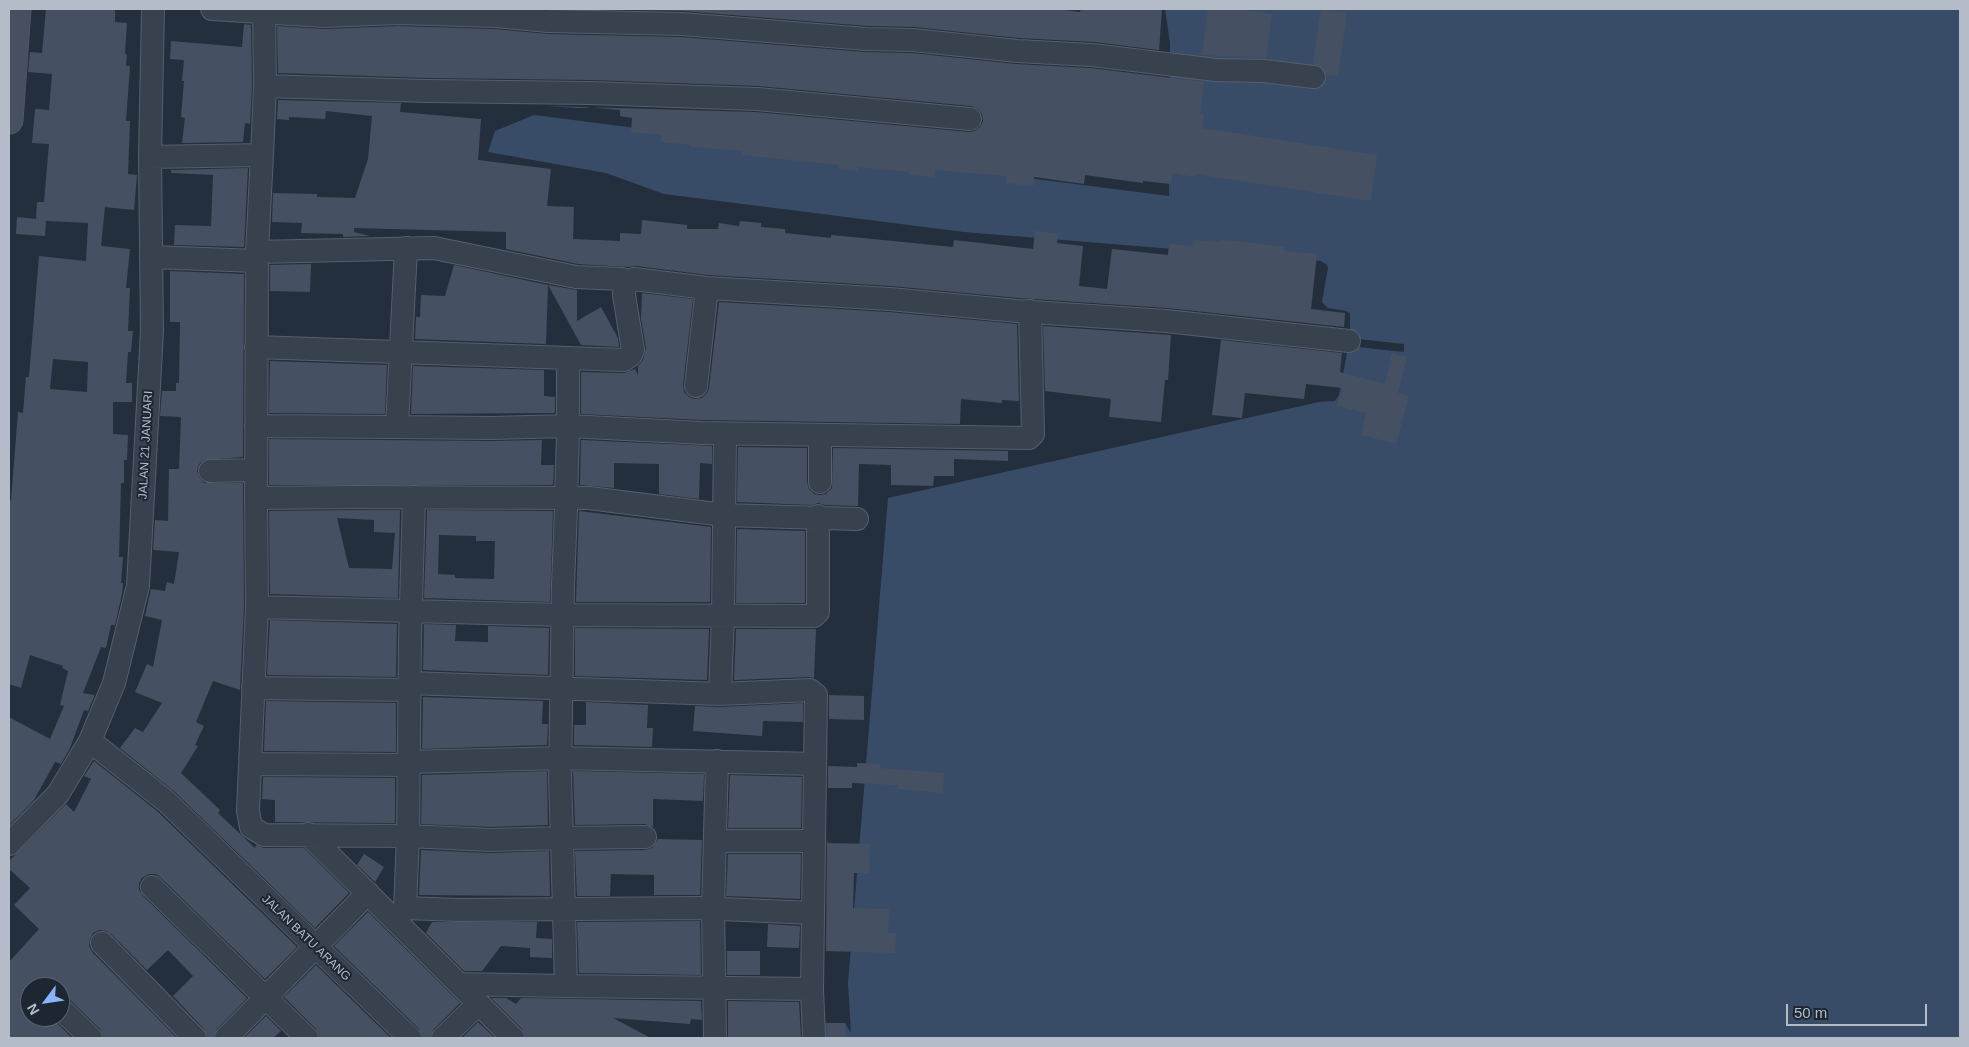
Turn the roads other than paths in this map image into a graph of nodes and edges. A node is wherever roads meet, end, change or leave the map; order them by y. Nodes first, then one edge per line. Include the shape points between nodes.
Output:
1 (17, 9) edge
2 (153, 9) edge
3 (212, 9) edge
4 (264, 13) junction
5 (1314, 77) dead end
6 (265, 86) junction
7 (970, 119) dead end
8 (9, 120) edge
9 (262, 155) junction
10 (150, 157) junction
11 (406, 248) junction
12 (257, 256) junction
13 (151, 257) junction
14 (629, 281) junction
15 (706, 288) junction
16 (1030, 311) junction
17 (1349, 341) dead end
18 (256, 347) junction
19 (402, 352) junction
20 (568, 358) junction
21 (696, 386) dead end
22 (256, 426) junction
23 (568, 426) junction
24 (398, 428) junction
25 (725, 434) junction
26 (820, 435) junction
27 (256, 470) junction
28 (210, 471) dead end
29 (820, 482) dead end
30 (414, 497) junction
31 (256, 498) junction
32 (566, 498) junction
33 (724, 514) junction
34 (818, 516) junction
35 (856, 519) dead end
36 (256, 606) junction
37 (411, 611) junction
38 (564, 615) junction
39 (723, 616) junction
40 (409, 686) junction
41 (253, 688) junction
42 (562, 690) junction
43 (720, 694) junction
44 (90, 741) junction
45 (560, 758) junction
46 (717, 761) junction
47 (251, 764) junction
48 (409, 764) junction
49 (815, 764) junction
50 (308, 834) junction
51 (408, 836) junction
52 (562, 838) junction
53 (645, 838) dead end
54 (715, 841) junction
55 (813, 841) junction
56 (9, 844) edge
57 (152, 887) dead end
58 (368, 893) junction
59 (713, 909) junction
60 (564, 910) junction
61 (813, 913) junction
62 (102, 944) dead end
63 (316, 947) junction
64 (459, 984) junction
65 (566, 986) junction
66 (715, 988) junction
67 (812, 989) junction
68 (266, 998) junction
69 (478, 1004) junction
70 (70, 1017) edge
71 (92, 1038) edge
72 (195, 1038) edge
73 (226, 1038) edge
74 (308, 1038) edge
75 (410, 1038) edge
76 (443, 1038) edge
77 (513, 1038) edge
78 (715, 1038) edge
79 (814, 1038) edge

1 - 8 main road
2 - 10 street, JALAN 21 JANUARI
3 - 4 street
4 - 5 street via 495,16 548,21 682,24 913,40
4 - 6 street
6 - 7 street via 590,92 747,99
6 - 9 street
9 - 10 street
9 - 12 street
10 - 13 street, JALAN 21 JANUARI
11 - 12 street
11 - 14 street via 434,248 576,277
11 - 19 street
12 - 13 street
12 - 18 street
13 - 44 street, JALAN 21 JANUARI via 152,331 138,586 114,683
14 - 15 street
14 - 20 street via 624,295 633,350 631,355 624,360
15 - 16 street
15 - 21 street
16 - 17 street via 1166,321
16 - 26 street via 1033,434 1029,438
18 - 19 street
18 - 22 street
19 - 20 street
19 - 24 street
20 - 23 street
22 - 24 street
22 - 27 street
23 - 24 street
23 - 25 street
23 - 32 street
25 - 26 street
25 - 33 street
26 - 29 street
27 - 28 street
27 - 31 street
30 - 31 street
30 - 32 street
30 - 37 street
31 - 36 street
32 - 33 street
32 - 38 street
33 - 34 street
33 - 39 street
34 - 35 street
34 - 39 street via 817,615
36 - 37 street
36 - 41 street
37 - 38 street
37 - 40 street
38 - 39 street
38 - 42 street
39 - 43 street
40 - 41 street
40 - 42 street
40 - 48 street
41 - 47 street
42 - 43 street
42 - 45 street
43 - 49 street via 810,690 815,693
44 - 56 street, JALAN 21 JANUARI via 58,794
44 - 63 street, JALAN BATU ARANG via 166,801
45 - 46 street
45 - 48 street
45 - 52 street
46 - 49 street
46 - 54 street
47 - 48 street
47 - 50 street via 248,811 251,827 264,835
48 - 51 street
49 - 55 street
50 - 51 street
50 - 58 street
51 - 52 street via 490,840
51 - 60 street via 406,909
52 - 53 street
52 - 60 street
54 - 55 street
54 - 59 street
55 - 61 street
57 - 68 street
58 - 63 street
58 - 64 street
59 - 60 street
59 - 61 street
59 - 66 street
60 - 65 street
61 - 67 street
62 - 72 street
63 - 68 street
63 - 75 street, JALAN BATU ARANG
64 - 65 street
64 - 69 street
65 - 66 street
66 - 67 street
66 - 78 street
67 - 79 street
68 - 73 street
68 - 74 street
69 - 76 street
69 - 77 street
70 - 71 street

